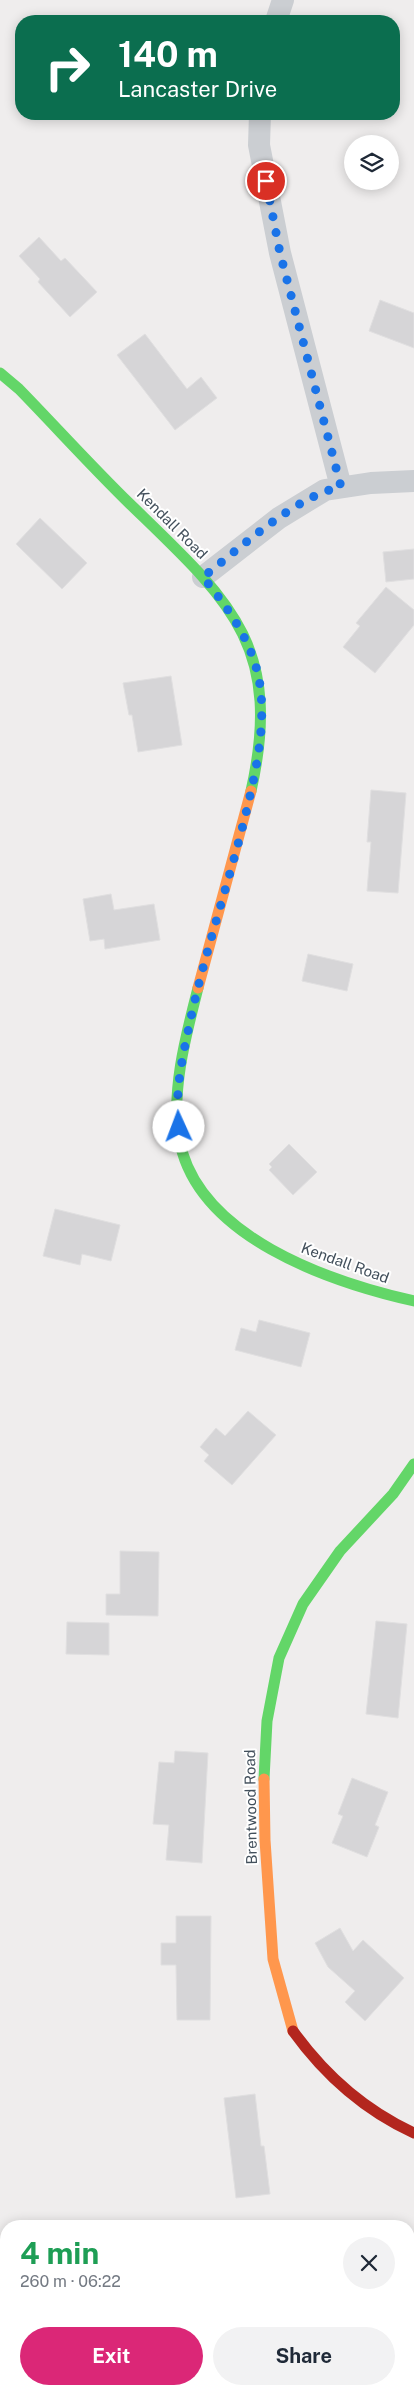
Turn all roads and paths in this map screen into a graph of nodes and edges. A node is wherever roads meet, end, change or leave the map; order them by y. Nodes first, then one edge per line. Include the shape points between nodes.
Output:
1 (283, 0) edge
2 (278, 15) edge
3 (260, 120) edge
4 (0, 373) edge
5 (414, 481) edge
6 (341, 487) junction
7 (203, 577) junction
8 (414, 1301) edge
9 (414, 1464) edge
10 (414, 2132) edge

1 - 2 street
3 - 6 street via 259,145 280,253
4 - 7 street, Kendall Road
5 - 6 street
6 - 7 street via 325,490 279,518
7 - 8 street, Kendall Road via 231,611 245,639 259,679 262,720 255,774 199,978 184,1052 177,1113 183,1154 207,1199 245,1234 305,1267 386,1295
9 - 10 street, Brentwood Road via 393,1494 340,1551 303,1604 279,1658 267,1721 264,1772 273,1959 290,2027 314,2060 350,2094

